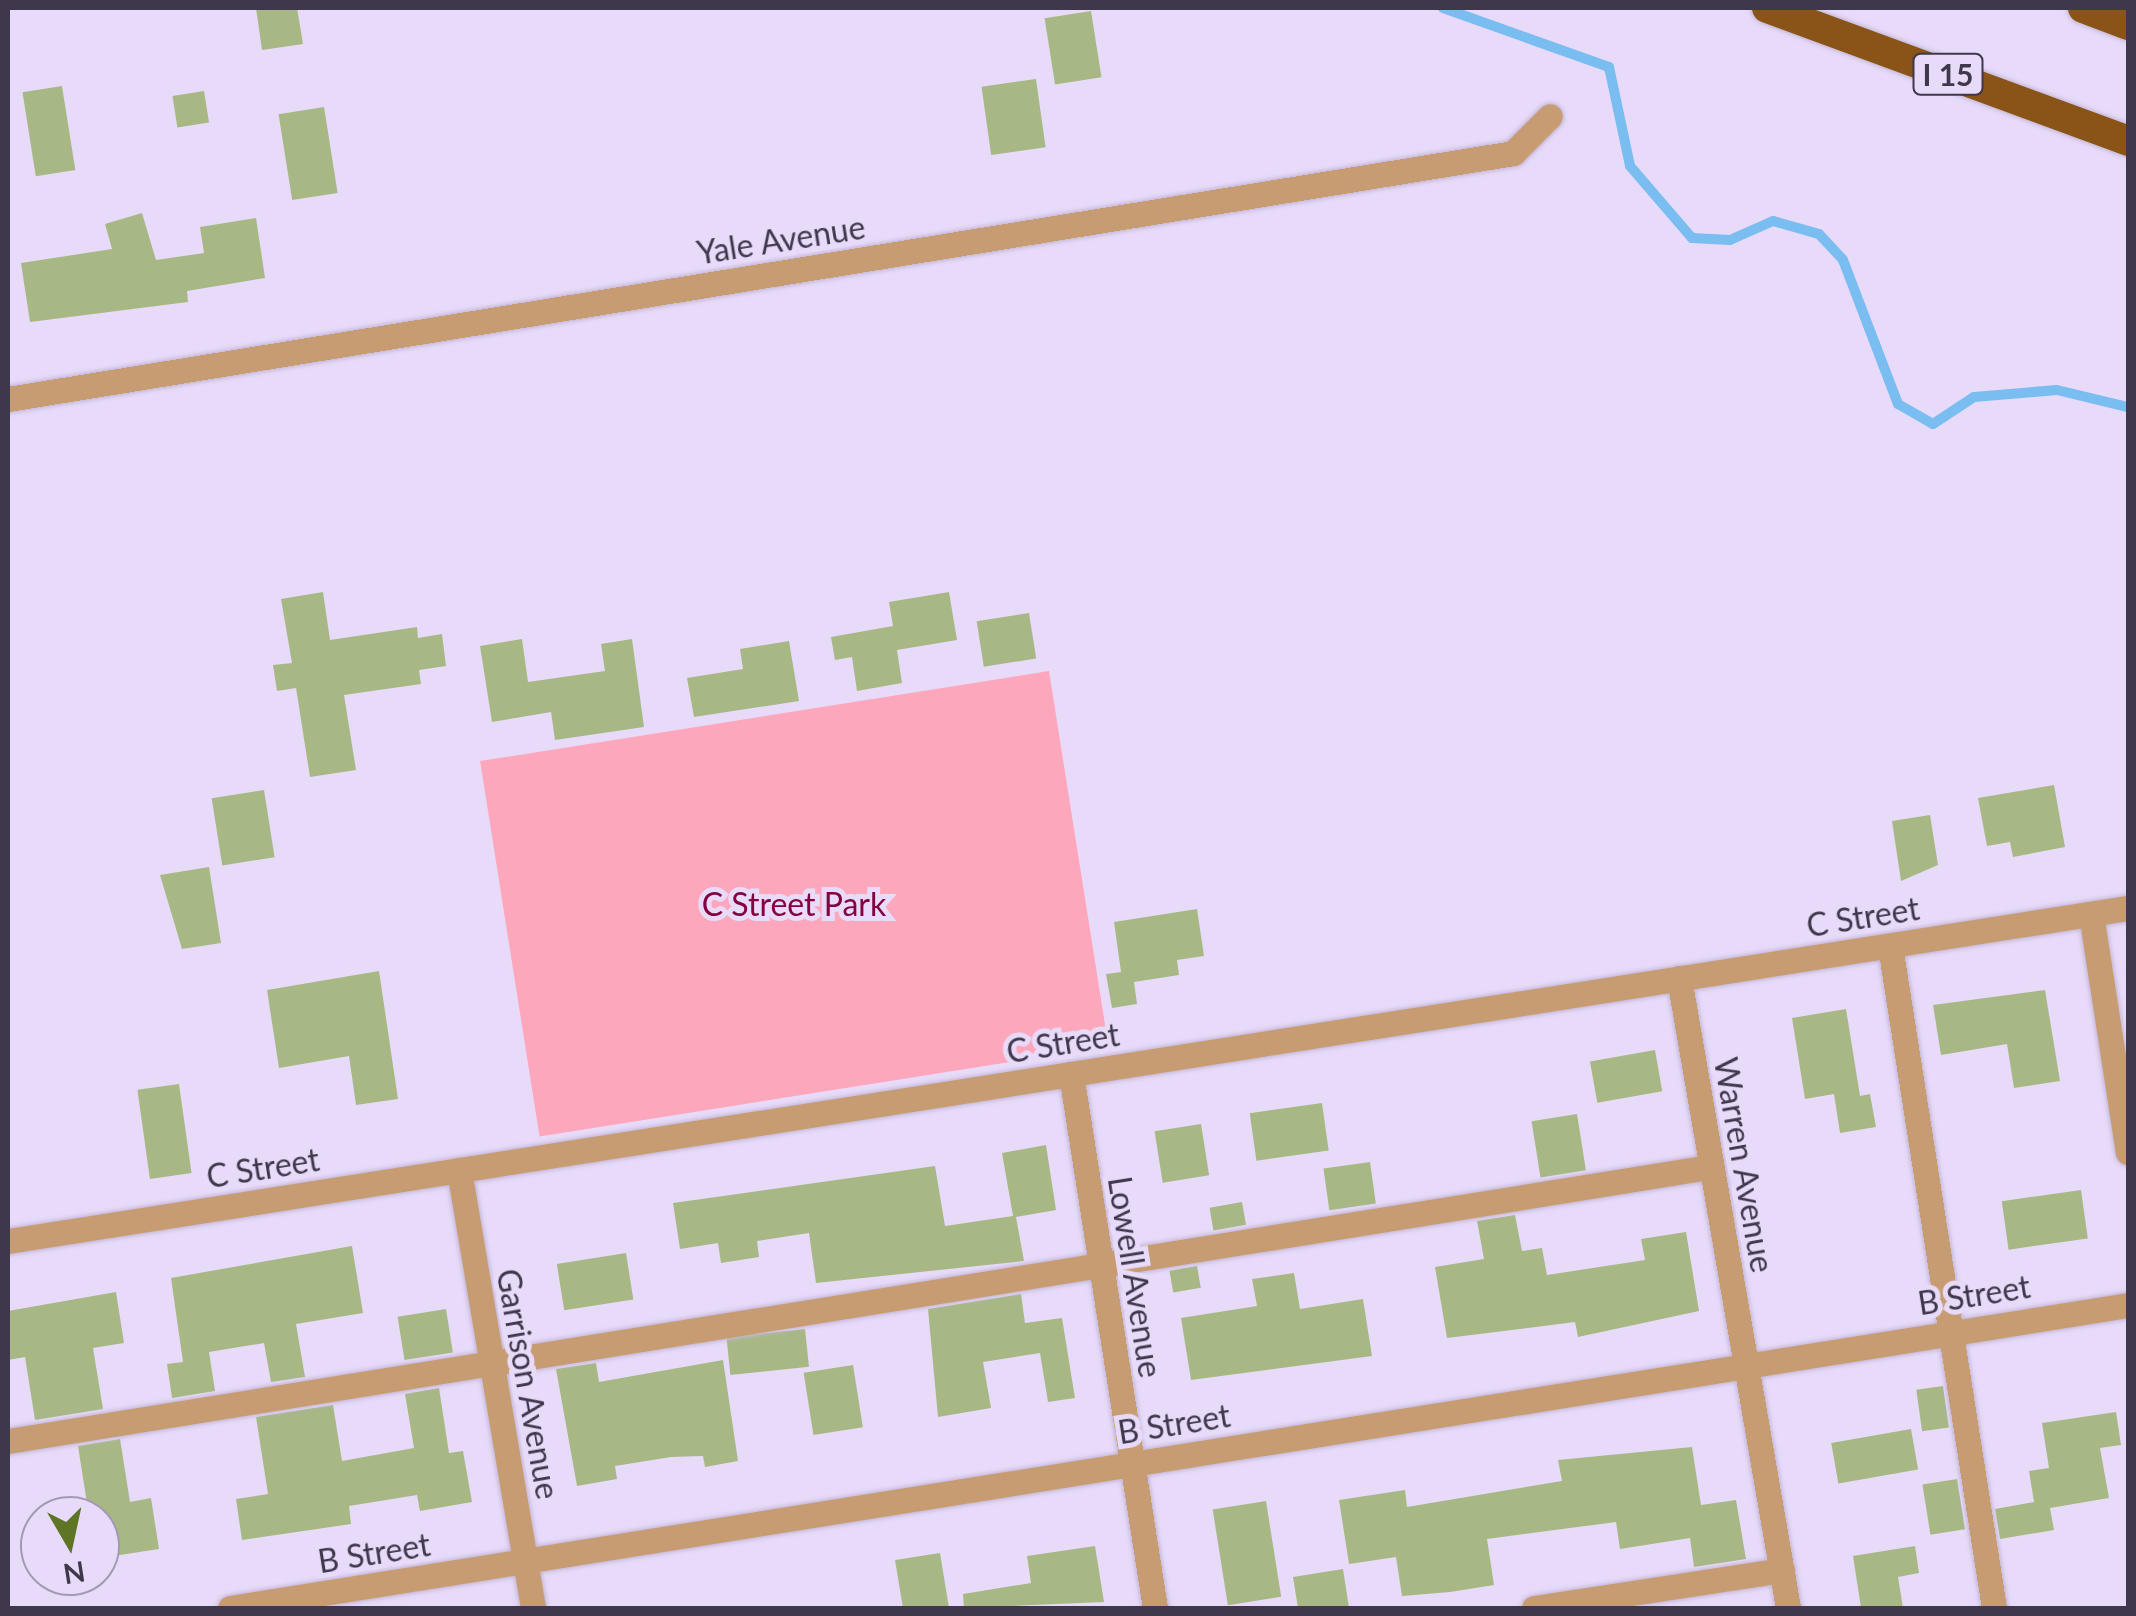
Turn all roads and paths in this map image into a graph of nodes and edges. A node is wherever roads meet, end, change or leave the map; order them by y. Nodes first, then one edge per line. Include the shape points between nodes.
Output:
1 (1767, 8) edge
2 (2083, 8) edge
3 (2128, 24) edge
4 (1550, 116) dead end
5 (2128, 140) edge
6 (8, 400) edge
7 (2128, 908) edge
8 (2091, 914) junction
9 (1890, 946) junction
10 (1679, 978) junction
11 (1070, 1074) junction
12 (2128, 1152) edge
13 (1709, 1167) junction
14 (459, 1170) junction
15 (8, 1241) edge
16 (1100, 1264) junction
17 (2128, 1304) edge
18 (1949, 1332) junction
19 (1748, 1362) junction
20 (492, 1364) junction
21 (8, 1440) edge
22 (1132, 1464) junction
23 (525, 1562) junction
24 (1782, 1570) junction
25 (230, 1608) edge
26 (533, 1608) edge
27 (1155, 1608) edge
28 (1534, 1608) edge
29 (1788, 1608) edge
30 (1994, 1608) edge

1 - 5 highway, I 15
2 - 3 highway
4 - 6 street, Yale Avenue via 1512,153
7 - 8 street, C Street
8 - 9 street, C Street
8 - 12 street
9 - 10 street, C Street
9 - 18 street
10 - 11 street, C Street
10 - 13 street, Warren Avenue
11 - 14 street, C Street
11 - 16 street, Lowell Avenue
13 - 16 street
13 - 19 street, Warren Avenue
14 - 15 street, C Street
14 - 20 street, Garrison Avenue
16 - 20 street
16 - 22 street, Lowell Avenue
17 - 18 street, B Street
18 - 19 street, B Street
18 - 30 street
19 - 22 street, B Street
19 - 24 street, Warren Avenue
20 - 21 street
20 - 23 street, Garrison Avenue
22 - 23 street, B Street
22 - 27 street, Lowell Avenue
23 - 25 street, B Street
23 - 26 street, Garrison Avenue
24 - 28 street
24 - 29 street, Warren Avenue

